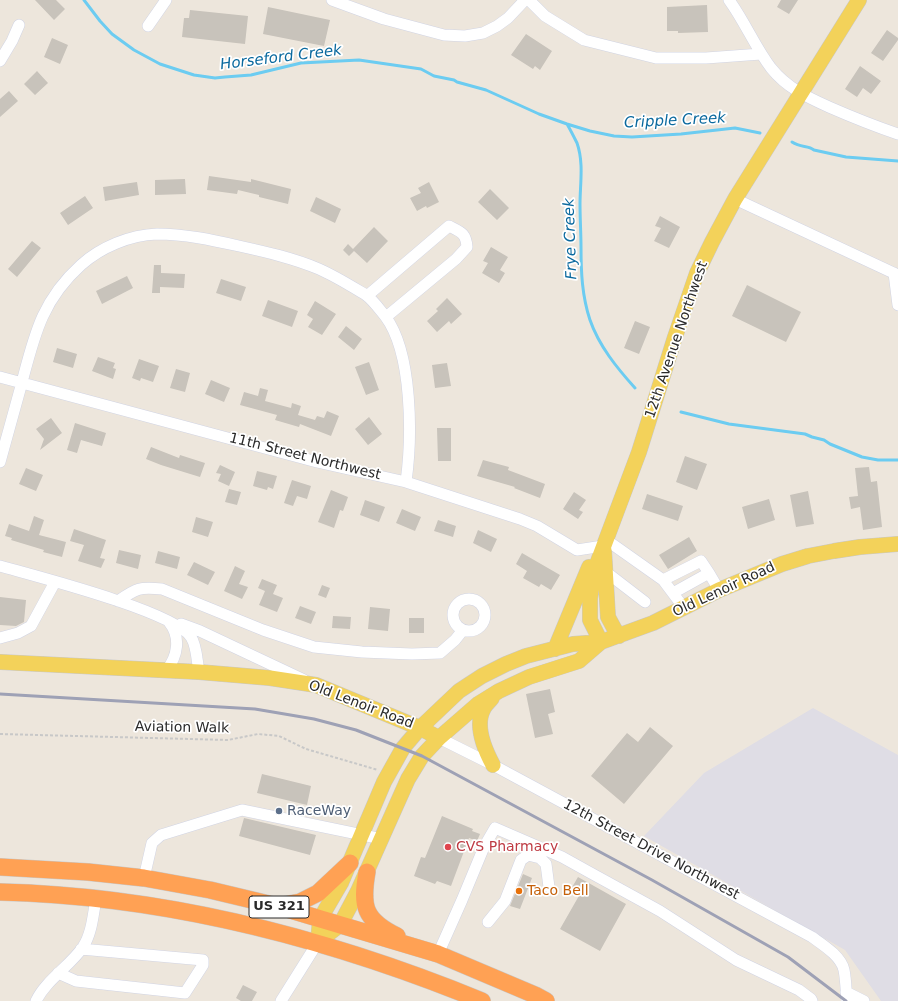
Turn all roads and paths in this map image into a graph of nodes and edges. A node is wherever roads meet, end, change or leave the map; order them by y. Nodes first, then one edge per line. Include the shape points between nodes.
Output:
1 (166, 0) edge
2 (332, 0) edge
3 (525, 0) edge
4 (529, 0) edge
5 (730, 0) edge
6 (859, 0) edge
7 (19, 25) dead end
8 (148, 26) dead end
9 (761, 54) junction
10 (0, 61) edge
11 (801, 94) junction
12 (898, 134) edge
13 (735, 199) junction
14 (896, 274) edge
15 (367, 296) junction
16 (898, 305) edge
17 (386, 317) junction
18 (0, 377) edge
19 (22, 383) junction
20 (0, 462) edge
21 (406, 482) junction
22 (604, 543) junction
23 (898, 544) edge
24 (0, 566) edge
25 (606, 572) junction
26 (709, 573) junction
27 (663, 580) junction
28 (55, 582) junction
29 (719, 590) junction
30 (673, 593) junction
31 (118, 601) junction
32 (645, 602) dead end
33 (684, 608) junction
34 (160, 617) junction
35 (463, 630) dead end
36 (619, 636) junction
37 (0, 638) edge
38 (601, 642) junction
39 (555, 648) junction
40 (0, 662) edge
41 (166, 671) junction
42 (199, 672) junction
43 (316, 685) junction
44 (499, 691) junction
45 (420, 728) junction
46 (0, 734) edge
47 (439, 738) junction
48 (493, 765) junction
49 (381, 771) dead end
50 (361, 836) junction
51 (382, 839) junction
52 (350, 863) junction
53 (0, 867) edge
54 (367, 872) junction
55 (144, 878) junction
56 (549, 887) dead end
57 (0, 892) edge
58 (96, 899) junction
59 (277, 906) junction
60 (320, 919) junction
61 (488, 922) dead end
62 (340, 925) junction
63 (318, 942) junction
64 (81, 949) junction
65 (430, 952) junction
66 (58, 974) junction
67 (846, 997) edge
68 (36, 1001) edge
69 (281, 1001) edge
70 (482, 1001) edge
71 (546, 1001) edge
72 (812, 1001) edge
73 (864, 1001) edge

1 - 8 street
2 - 3 street via 384,19 444,35 465,36 483,34 497,26
4 - 9 street via 545,16 584,40 656,58
5 - 9 street
6 - 11 main road, 12th Avenue Northwest
7 - 10 street
9 - 11 street via 780,79
11 - 12 street via 854,119
11 - 13 main road, 12th Avenue Northwest
13 - 14 street
13 - 22 main road, 12th Avenue Northwest via 697,273 641,447
14 - 16 street
15 - 17 street
15 - 17 street via 449,226 463,233 467,239 467,247 456,260
15 - 19 street via 318,268 283,257 190,236 156,234 123,241 110,246 80,266 51,300 31,345
17 - 21 street via 401,349 407,377 410,439
18 - 19 street, 11th Street Northwest
19 - 20 street
19 - 21 street, 11th Street Northwest via 317,462
21 - 22 street, 11th Street Northwest via 520,519 577,550
22 - 25 main road, 12th Avenue Northwest
22 - 27 street
22 - 38 main road, 12th Avenue Northwest via 594,572 590,598 590,620
22 - 39 main road, 12th Avenue Northwest via 588,569
23 - 29 main road, Old Lenoir Road via 860,547 808,556
24 - 28 street
25 - 32 street
25 - 36 main road, 12th Avenue Northwest via 608,617
26 - 27 street via 701,561
26 - 29 street
26 - 30 street
27 - 30 street
28 - 31 street
28 - 37 street via 31,626
29 - 33 main road, Old Lenoir Road
30 - 33 street
31 - 34 street
31 - 35 street via 135,589 162,589 285,639 341,651 440,653
33 - 36 main road, Old Lenoir Road
34 - 41 street via 175,629 177,639 174,655
34 - 42 street via 187,632 191,638
34 - 43 street via 200,631
36 - 38 main road, Old Lenoir Road
38 - 39 main road, Old Lenoir Road
38 - 44 main road, Old Lenoir Road via 579,660 529,677
39 - 45 main road, Old Lenoir Road via 526,656 482,676 459,691
40 - 41 main road, Old Lenoir Road
41 - 42 main road, Old Lenoir Road
42 - 43 main road, Old Lenoir Road
43 - 45 main road, Old Lenoir Road
44 - 47 main road, Old Lenoir Road via 478,704
44 - 48 main road via 484,708 481,721 483,742
45 - 47 main road, 12th Street Drive Northwest
45 - 50 main road via 403,748 384,782
46 - 49 path, Aviation Walk via 228,740 258,734 279,736 306,749
47 - 48 street, 12th Street Drive Northwest
47 - 51 main road, Old Lenoir Road via 422,756 408,779
48 - 67 street, 12th Street Drive Northwest via 812,937 839,960 844,969
50 - 51 street
50 - 52 main road
50 - 55 street via 242,810 160,835 152,843
51 - 54 main road, Old Lenoir Road
52 - 59 highway via 318,893 300,902
52 - 60 main road
53 - 55 highway, US 321
54 - 62 main road, Old Lenoir Road
54 - 65 highway via 365,906 372,920 385,930
55 - 59 highway, US 321
56 - 61 street via 546,864 540,858 528,855 521,860 505,901
57 - 58 highway, US 321
58 - 63 highway, US 321 via 201,914
58 - 64 street via 91,930
59 - 60 highway, US 321
60 - 62 highway, US 321
60 - 63 main road
62 - 63 main road
62 - 65 highway, US 321
63 - 69 street
63 - 70 highway, US 321 via 428,979
64 - 66 street
64 - 66 street via 203,960 203,965 185,993 76,982
65 - 71 highway, US 321
65 - 72 street via 462,900 484,847 495,828 562,857 660,911 736,960 799,990
66 - 68 street
67 - 73 street

